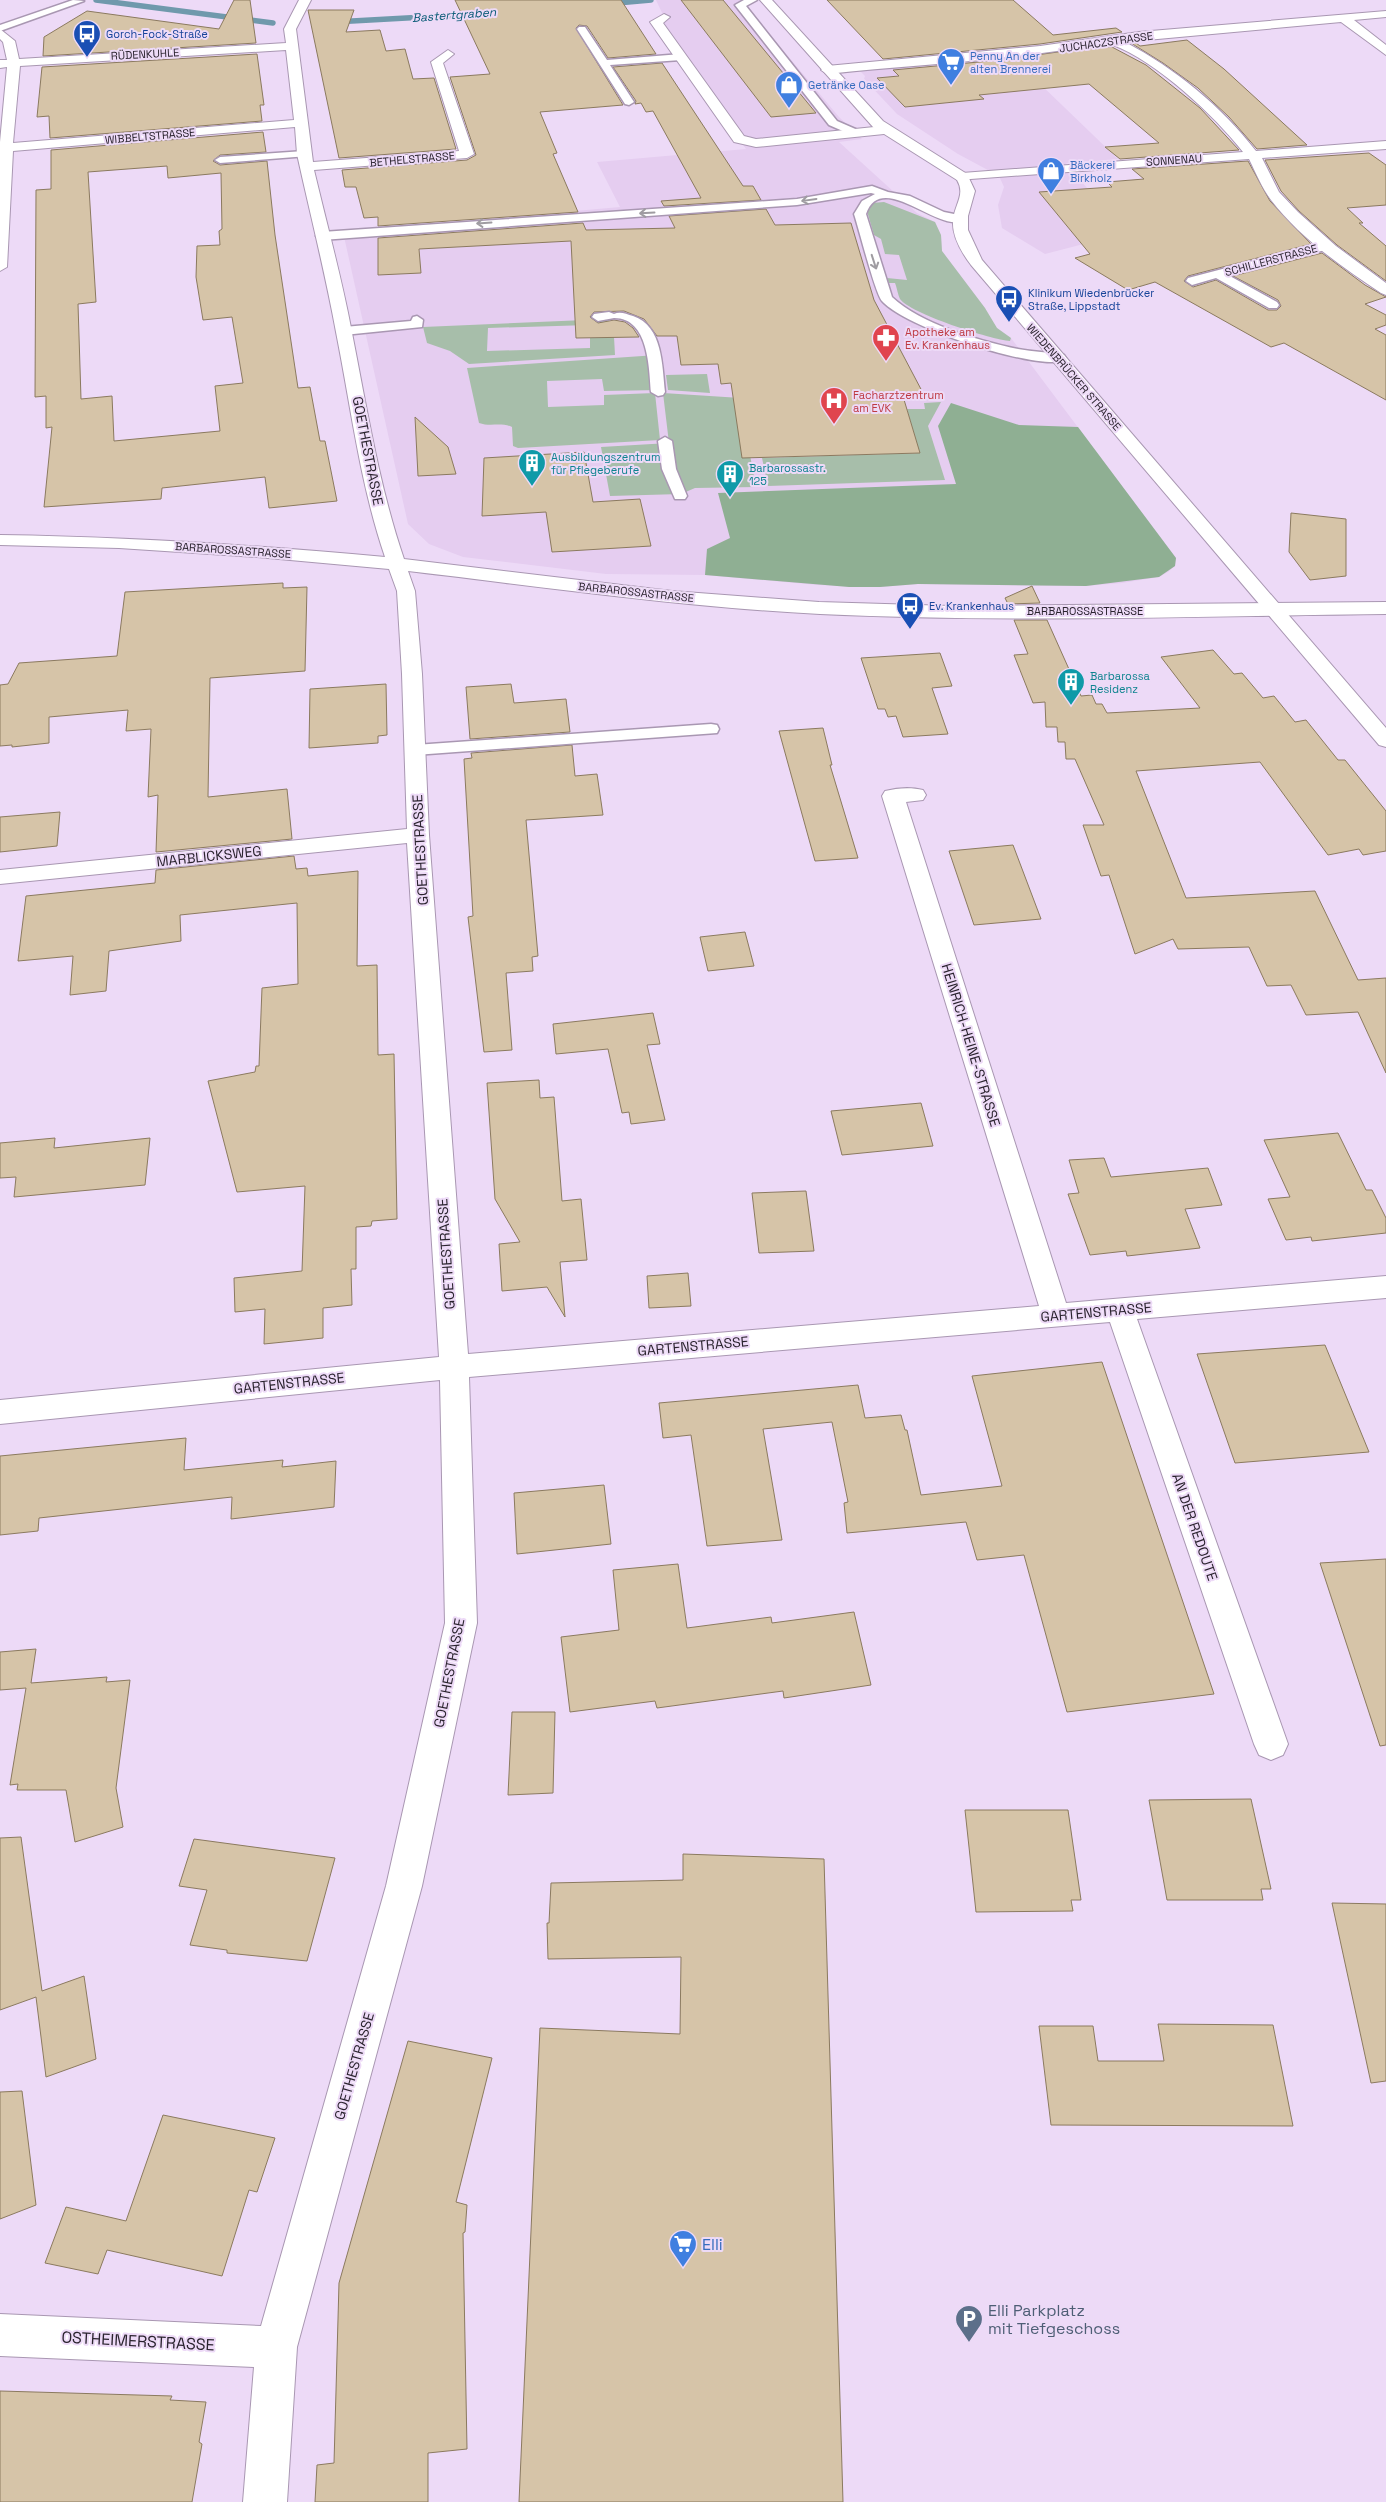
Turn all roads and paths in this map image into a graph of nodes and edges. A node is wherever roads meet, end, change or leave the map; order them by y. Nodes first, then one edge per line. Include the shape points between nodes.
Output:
1 (305, 0) edge
2 (752, 0) edge
3 (766, 0) edge
4 (79, 2) dead end
5 (1386, 14) edge
6 (664, 17) dead end
7 (1342, 17) junction
8 (0, 28) edge
9 (582, 29) dead end
10 (0, 33) edge
11 (1112, 40) junction
12 (290, 46) junction
13 (1386, 51) edge
14 (448, 54) dead end
15 (681, 57) junction
16 (14, 63) junction
17 (603, 63) junction
18 (0, 64) edge
19 (827, 70) junction
20 (629, 102) dead end
21 (300, 123) junction
22 (884, 130) junction
23 (856, 133) junction
24 (1386, 145) edge
25 (3, 148) edge
26 (1252, 154) junction
27 (220, 160) dead end
28 (305, 160) junction
29 (962, 177) junction
30 (881, 197) junction
31 (960, 218) junction
32 (322, 236) junction
33 (1325, 246) junction
34 (0, 267) edge
35 (1217, 274) junction
36 (1192, 281) dead end
37 (1386, 290) edge
38 (1273, 305) dead end
39 (609, 316) dead end
40 (416, 320) dead end
41 (344, 331) junction
42 (1059, 358) junction
43 (658, 392) dead end
44 (665, 441) dead end
45 (680, 496) dead end
46 (0, 540) edge
47 (398, 564) junction
48 (1386, 608) edge
49 (1274, 610) junction
50 (711, 729) dead end
51 (1386, 741) edge
52 (415, 750) junction
53 (916, 795) dead end
54 (418, 835) junction
55 (0, 877) edge
56 (1386, 1287) edge
57 (1120, 1310) junction
58 (1056, 1315) junction
59 (454, 1367) junction
60 (0, 1412) edge
61 (1271, 1744) dead end
62 (0, 2335) edge
63 (276, 2347) junction
64 (265, 2502) edge

1 - 12 street, GOETHESTRASSE via 290,29
2 - 23 lane via 740,4 833,123
3 - 19 street
4 - 8 lane
5 - 7 street, JUCHACZSTRASSE
6 - 15 street via 656,22
7 - 11 street, JUCHACZSTRASSE
7 - 13 street
9 - 17 lane
10 - 16 street via 9,41
11 - 19 street, JUCHACZSTRASSE
11 - 26 street, SCHILLERSTRASSE via 1135,51 1182,86 1220,118
12 - 16 street, RÜDENKUHLE
12 - 21 street, GOETHESTRASSE
14 - 28 street, BETHELSTRASSE via 437,62 467,154
15 - 17 lane
15 - 23 street via 739,139 756,143
16 - 18 street, RÜDENKUHLE
16 - 25 street
17 - 20 lane
19 - 22 street
21 - 25 street, WIBBELTSTRASSE
21 - 28 street, GOETHESTRASSE
22 - 23 street
22 - 29 street
24 - 26 street, SONNENAU
25 - 34 street
26 - 29 street, SONNENAU
26 - 33 street, SCHILLERSTRASSE via 1279,201
27 - 28 lane
28 - 32 street, GOETHESTRASSE
29 - 31 street via 969,192
30 - 31 lane via 906,199 946,217
30 -> 32 lane via 872,189 798,202
30 -> 42 lane via 866,202 860,214 891,304 921,320 1005,350
31 - 42 street, WIEDENBRÜCKER STRASSE via 960,229 976,262
32 - 41 street, GOETHESTRASSE
33 - 35 lane, SCHILLERSTRASSE
33 - 37 street, SCHILLERSTRASSE
35 - 36 lane, SCHILLERSTRASSE
35 - 38 lane, SCHILLERSTRASSE
39 - 43 lane via 636,322 646,329 654,354
40 - 41 lane via 418,324
41 - 47 street, GOETHESTRASSE via 384,527
42 - 49 street, WIEDENBRÜCKER STRASSE
44 - 45 lane via 669,469
46 - 47 street, BARBAROSSASTRASSE via 120,542
47 - 49 street, BARBAROSSASTRASSE via 672,597 809,607 951,612
47 - 52 street, GOETHESTRASSE via 406,592
48 - 49 street, BARBAROSSASTRASSE
49 - 51 street, WIEDENBRÜCKER STRASSE
50 - 52 lane
52 - 54 street, GOETHESTRASSE
53 - 58 street, HEINRICH-HEINE-STRASSE via 893,796
54 - 55 street, MARBLICKSWEG
54 - 59 street, GOETHESTRASSE
56 - 57 street, GARTENSTRASSE
57 - 58 street, GARTENSTRASSE
57 - 61 street, AN DER REDOUTE
58 - 59 street, GARTENSTRASSE
59 - 60 street, GARTENSTRASSE
59 - 63 street, GOETHESTRASSE via 461,1623 404,1886
62 - 63 street, OSTHEIMERSTRASSE
63 - 64 street, GOETHESTRASSE

